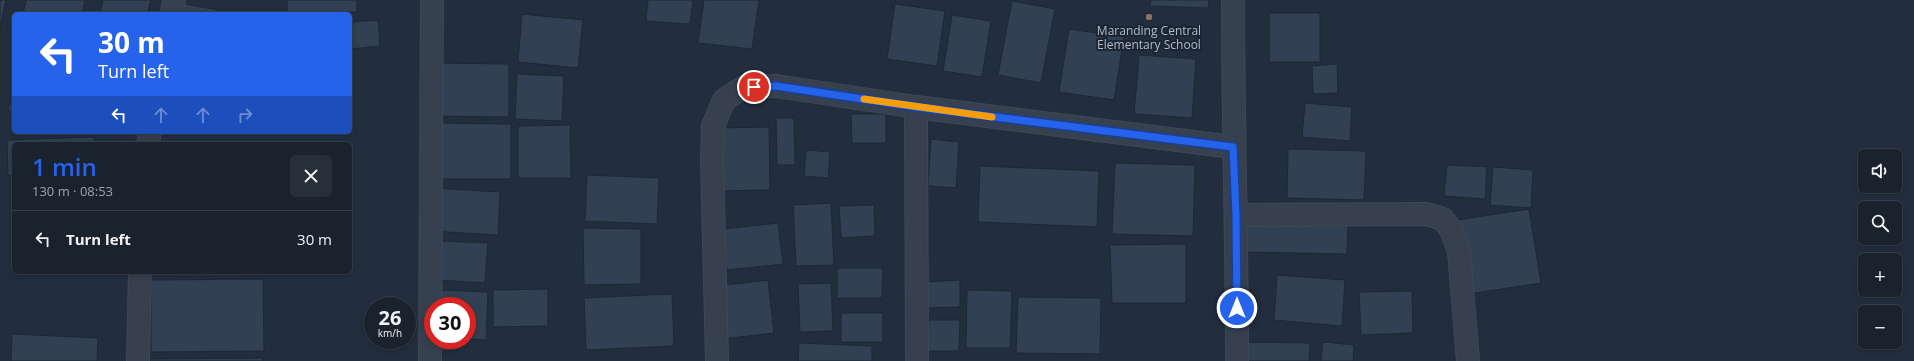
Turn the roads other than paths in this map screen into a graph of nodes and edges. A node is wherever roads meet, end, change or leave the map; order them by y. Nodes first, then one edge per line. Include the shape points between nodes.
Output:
1 (174, 0) edge
2 (432, 0) edge
3 (1232, 0) edge
4 (172, 12) edge
5 (916, 107) junction
6 (1233, 147) junction
7 (1236, 215) junction
8 (140, 274) edge
9 (138, 361) edge
10 (430, 361) edge
11 (717, 361) edge
12 (917, 361) edge
13 (1237, 361) edge
14 (1468, 361) edge

1 - 4 street
2 - 10 street
3 - 6 street
5 - 6 street
5 - 11 street via 776,86 744,87 724,100 713,126 712,159
5 - 12 street
6 - 7 street
7 - 13 street
7 - 14 street via 1427,214 1442,220 1452,230 1459,252
8 - 9 street

